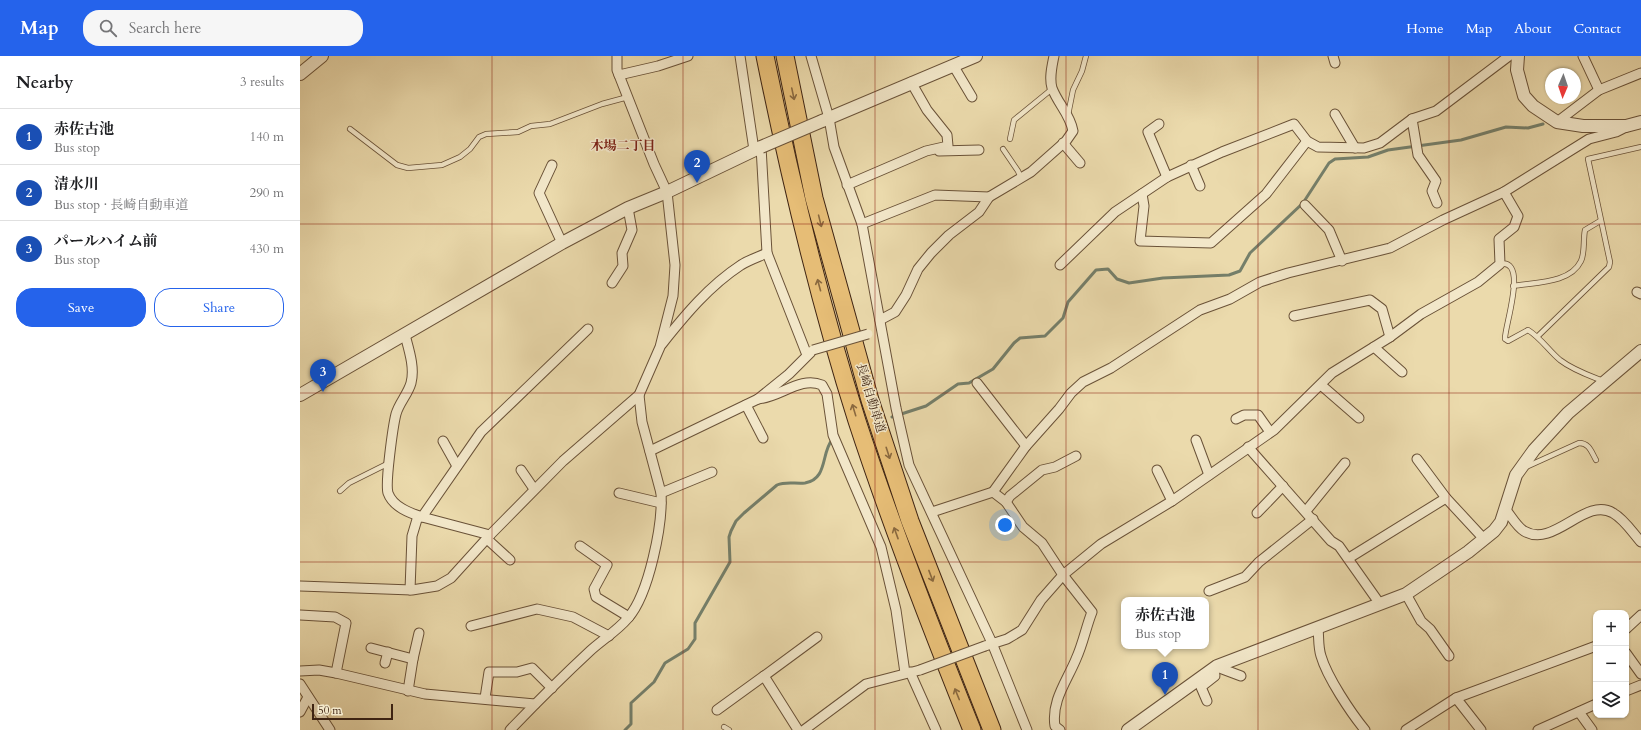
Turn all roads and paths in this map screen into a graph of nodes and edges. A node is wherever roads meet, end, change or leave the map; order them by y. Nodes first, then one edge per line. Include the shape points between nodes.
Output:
1 (322, 56) edge
2 (617, 56) edge
3 (688, 56) edge
4 (740, 56) edge
5 (765, 56) edge
6 (785, 56) edge
7 (811, 56) edge
8 (976, 56) edge
9 (1054, 56) edge
10 (1086, 56) edge
11 (1509, 56) edge
12 (1518, 56) edge
13 (1583, 56) edge
14 (953, 65) junction
15 (1641, 73) edge
16 (300, 74) edge
17 (619, 75) junction
18 (911, 82) junction
19 (1053, 89) junction
20 (1599, 90) junction
21 (628, 98) junction
22 (972, 98) dead end
23 (1334, 114) dead end
24 (1068, 115) junction
25 (825, 120) junction
26 (1412, 120) junction
27 (1557, 122) junction
28 (1641, 122) edge
29 (1159, 124) dead end
30 (1626, 126) junction
31 (350, 129) dead end
32 (1010, 139) dead end
33 (1307, 141) junction
34 (1063, 143) junction
35 (1641, 147) edge
36 (1355, 148) junction
37 (758, 149) junction
38 (1003, 149) dead end
39 (979, 150) dead end
40 (926, 151) junction
41 (1080, 163) dead end
42 (552, 164) dead end
43 (1191, 165) junction
44 (1167, 177) junction
45 (1021, 178) junction
46 (847, 185) junction
47 (1200, 186) dead end
48 (667, 192) junction
49 (1504, 192) junction
50 (1142, 194) junction
51 (989, 197) junction
52 (1437, 203) dead end
53 (1305, 205) dead end
54 (628, 208) junction
55 (1600, 221) junction
56 (862, 224) junction
57 (562, 243) junction
58 (767, 253) junction
59 (1342, 261) junction
60 (1500, 264) junction
61 (1060, 265) dead end
62 (612, 283) dead end
63 (1513, 286) junction
64 (1294, 316) dead end
65 (881, 325) junction
66 (588, 329) dead end
67 (405, 335) junction
68 (1538, 336) junction
69 (1390, 337) junction
70 (660, 347) junction
71 (1374, 347) junction
72 (810, 352) junction
73 (1641, 352) edge
74 (1402, 372) dead end
75 (1606, 382) junction
76 (977, 384) dead end
77 (1321, 385) junction
78 (300, 395) edge
79 (640, 395) junction
80 (758, 400) junction
81 (746, 405) junction
82 (1359, 418) dead end
83 (1236, 419) dead end
84 (1270, 432) junction
85 (763, 438) dead end
86 (1196, 440) dead end
87 (444, 441) dead end
88 (1026, 446) junction
89 (1248, 447) junction
90 (650, 451) junction
91 (1076, 456) dead end
92 (1417, 459) dead end
93 (1596, 460) dead end
94 (389, 463) junction
95 (1344, 463) dead end
96 (457, 466) junction
97 (521, 470) dead end
98 (1157, 470) dead end
99 (1519, 470) junction
100 (712, 472) dead end
101 (1209, 475) junction
102 (1283, 486) junction
103 (534, 489) junction
104 (340, 491) dead end
105 (993, 492) junction
106 (619, 493) dead end
107 (660, 493) junction
108 (1446, 498) junction
109 (1172, 501) junction
110 (1006, 502) junction
111 (661, 503) junction
112 (1506, 510) junction
113 (1306, 511) junction
114 (932, 512) junction
115 (1257, 513) dead end
116 (420, 516) junction
117 (1313, 519) junction
118 (489, 537) junction
119 (1484, 539) junction
120 (1641, 542) edge
121 (580, 546) dead end
122 (1349, 558) junction
123 (510, 560) dead end
124 (1063, 575) junction
125 (300, 586) edge
126 (410, 590) junction
127 (1209, 591) dead end
128 (1406, 594) junction
129 (1380, 604) junction
130 (300, 615) edge
131 (1641, 615) edge
132 (629, 617) junction
133 (471, 626) dead end
134 (1629, 626) edge
135 (1318, 628) junction
136 (419, 633) dead end
137 (609, 636) junction
138 (817, 637) dead end
139 (989, 645) junction
140 (1593, 647) edge
141 (370, 648) dead end
142 (388, 652) junction
143 (1449, 656) dead end
144 (1629, 657) edge
145 (413, 659) junction
146 (385, 663) dead end
147 (1215, 668) junction
148 (300, 671) edge
149 (336, 673) junction
150 (907, 673) junction
151 (1641, 674) edge
152 (764, 676) junction
153 (1241, 676) dead end
154 (300, 684) edge
155 (1641, 685) edge
156 (552, 688) junction
157 (1629, 690) edge
158 (408, 691) junction
159 (308, 697) junction
160 (485, 698) junction
161 (1456, 698) junction
162 (1207, 701) dead end
163 (535, 704) junction
164 (1593, 706) edge
165 (717, 710) dead end
166 (300, 712) edge
167 (1580, 712) junction
168 (724, 727) dead end
169 (330, 730) edge
170 (510, 730) edge
171 (729, 730) edge
172 (798, 730) edge
173 (804, 730) edge
174 (936, 730) edge
175 (972, 730) edge
176 (992, 730) edge
177 (1027, 730) edge
178 (1060, 730) edge
179 (1128, 730) edge
180 (1365, 730) edge
181 (1406, 730) edge
182 (1481, 730) edge
183 (1538, 730) edge
184 (1592, 730) edge

1 - 16 street
2 - 17 street
3 - 17 street
4 - 37 street
175 -> 5 highway, 長崎自動車道 via 926,618 839,362 795,196
6 -> 176 highway, 長崎自動車道 via 814,198 870,400 910,521
7 - 25 street
8 - 14 street
9 - 19 street via 1051,74
10 - 24 lane via 1073,90
11 - 26 street via 1436,111
12 - 27 street via 1517,70 1524,96 1533,106
13 - 20 street
14 - 18 street
14 - 22 street
15 - 20 street
17 - 21 street
18 - 25 street
18 - 40 street via 927,110 947,135 948,146
19 - 24 street
19 - 32 lane via 1014,120
20 - 27 street
21 - 31 lane via 602,104 550,124 531,126 518,132 486,134 480,137 470,150 442,165 408,168 397,165
21 - 48 street
23 - 36 street
24 - 34 street via 1073,131
25 - 37 street, bridge
25 - 46 street
26 - 36 street via 1380,143
26 - 52 street via 1418,155 1436,181 1432,191
27 - 30 street via 1583,126
28 - 30 street
29 - 44 street via 1148,132
30 - 49 street via 1616,132 1589,139
33 - 36 street via 1318,147
33 - 43 street via 1294,124
33 - 50 street via 1266,194 1211,243 1140,241 1144,206
34 - 41 street
34 - 45 street
35 - 55 lane via 1588,159
37 - 48 street
37 - 58 street
38 - 45 lane
39 - 40 street
40 - 46 street
42 - 57 street via 538,193
43 - 44 street
43 - 47 street
44 - 50 street
45 - 51 street
46 - 56 street
48 - 54 street
48 - 70 street via 675,265 673,296
49 - 59 street via 1390,248
49 - 60 street via 1518,216 1514,227 1499,240
50 - 61 street via 1115,212
51 - 56 street via 935,195
51 - 65 street via 979,212 949,235 918,269 895,312
53 - 59 street via 1329,230
54 - 57 street
54 - 62 street via 632,230 622,253 623,266
55 - 63 lane via 1585,230 1581,262 1569,274
55 - 68 lane via 1609,267
56 - 65 street
57 - 67 street
58 - 70 street via 742,264 712,288 689,310
58 - 72 street
59 - 88 street via 1260,282 1230,299 1200,310 1110,368 1083,382
60 - 63 lane via 1510,265
60 - 69 street via 1478,282 1421,314
63 - 68 lane via 1513,303 1505,339 1508,341 1528,330
64 - 69 street via 1370,300 1382,309
65 - 72 street, bridge via 868,334
65 - 114 street via 909,465
66 - 96 street via 480,432
67 - 78 street
67 - 94 street via 413,369 411,384 396,413
68 - 75 lane via 1561,360 1586,375
69 - 71 street
70 - 79 street
71 - 74 street
71 - 77 street via 1332,373
72 - 80 street
73 - 75 street
75 - 99 street via 1568,413
76 - 88 street
77 - 82 street
77 - 84 street
79 - 90 street via 642,422
79 - 103 street
80 - 81 street
80 - 150 street via 780,394 805,382 814,381 822,384 827,394 832,435 881,547
81 - 85 street
81 - 90 street
83 - 84 street via 1244,415 1258,415
84 - 89 street
86 - 101 street
87 - 96 street
88 - 105 street
89 - 101 street
89 - 102 street
90 - 107 street
91 - 110 street via 1055,467 1042,470
92 - 108 street
93 - 99 lane via 1588,445 1579,443
94 - 104 lane via 349,483
94 - 116 street via 388,493 395,504
95 - 113 street
96 - 116 street
97 - 103 street
98 - 109 street
99 - 112 street via 1511,488
100 - 107 street
101 - 109 street
102 - 113 street
102 - 115 street
103 - 118 street
105 - 110 street
105 - 114 street
106 - 111 street
107 - 111 street
108 - 119 street
108 - 122 street
109 - 124 street via 1101,544
110 - 124 street via 1023,527 1042,543
111 - 132 street via 660,525 648,576
112 - 119 street via 1501,522
112 - 120 street via 1524,531 1535,535 1550,533 1601,509 1613,513
113 - 117 street
114 - 139 street
116 - 118 street
116 - 126 street via 412,536
117 - 122 street
117 - 127 street via 1259,562 1245,577
118 - 123 street
118 - 126 street via 451,578 437,586
119 - 128 street
121 - 132 street via 607,565 594,589 596,597
122 - 129 street
124 - 139 street via 1041,600 1022,630
124 - 178 street via 1092,612 1077,658 1056,701 1053,714 1055,726
125 - 126 street
128 - 129 street
128 - 143 street via 1421,621 1430,628
129 - 135 street
130 - 149 street via 335,617 346,623
131 - 134 street
132 - 137 street
133 - 137 street via 537,609 573,617
135 - 147 street
135 - 180 street via 1321,655 1331,677
136 - 145 street
137 - 156 street
138 - 152 street
139 - 150 street, bridge
139 - 177 street
140 - 161 street
141 - 142 street
142 - 145 street
142 - 146 street
144 - 151 street
145 - 158 street
147 - 153 street
147 - 162 street via 1215,676 1201,687
147 - 179 street
148 - 149 street via 319,670
149 - 158 street
150 - 173 street via 866,684
150 - 174 street
152 - 165 street
152 - 172 street
154 - 159 street
155 - 157 street
156 - 160 street via 532,668 517,672 489,672
156 - 163 street
158 - 160 street
159 - 166 street
159 - 169 street
160 - 163 street
161 - 181 street
161 - 182 street
163 - 170 street
164 - 167 street
167 - 183 street
167 - 184 street
168 - 171 lane

